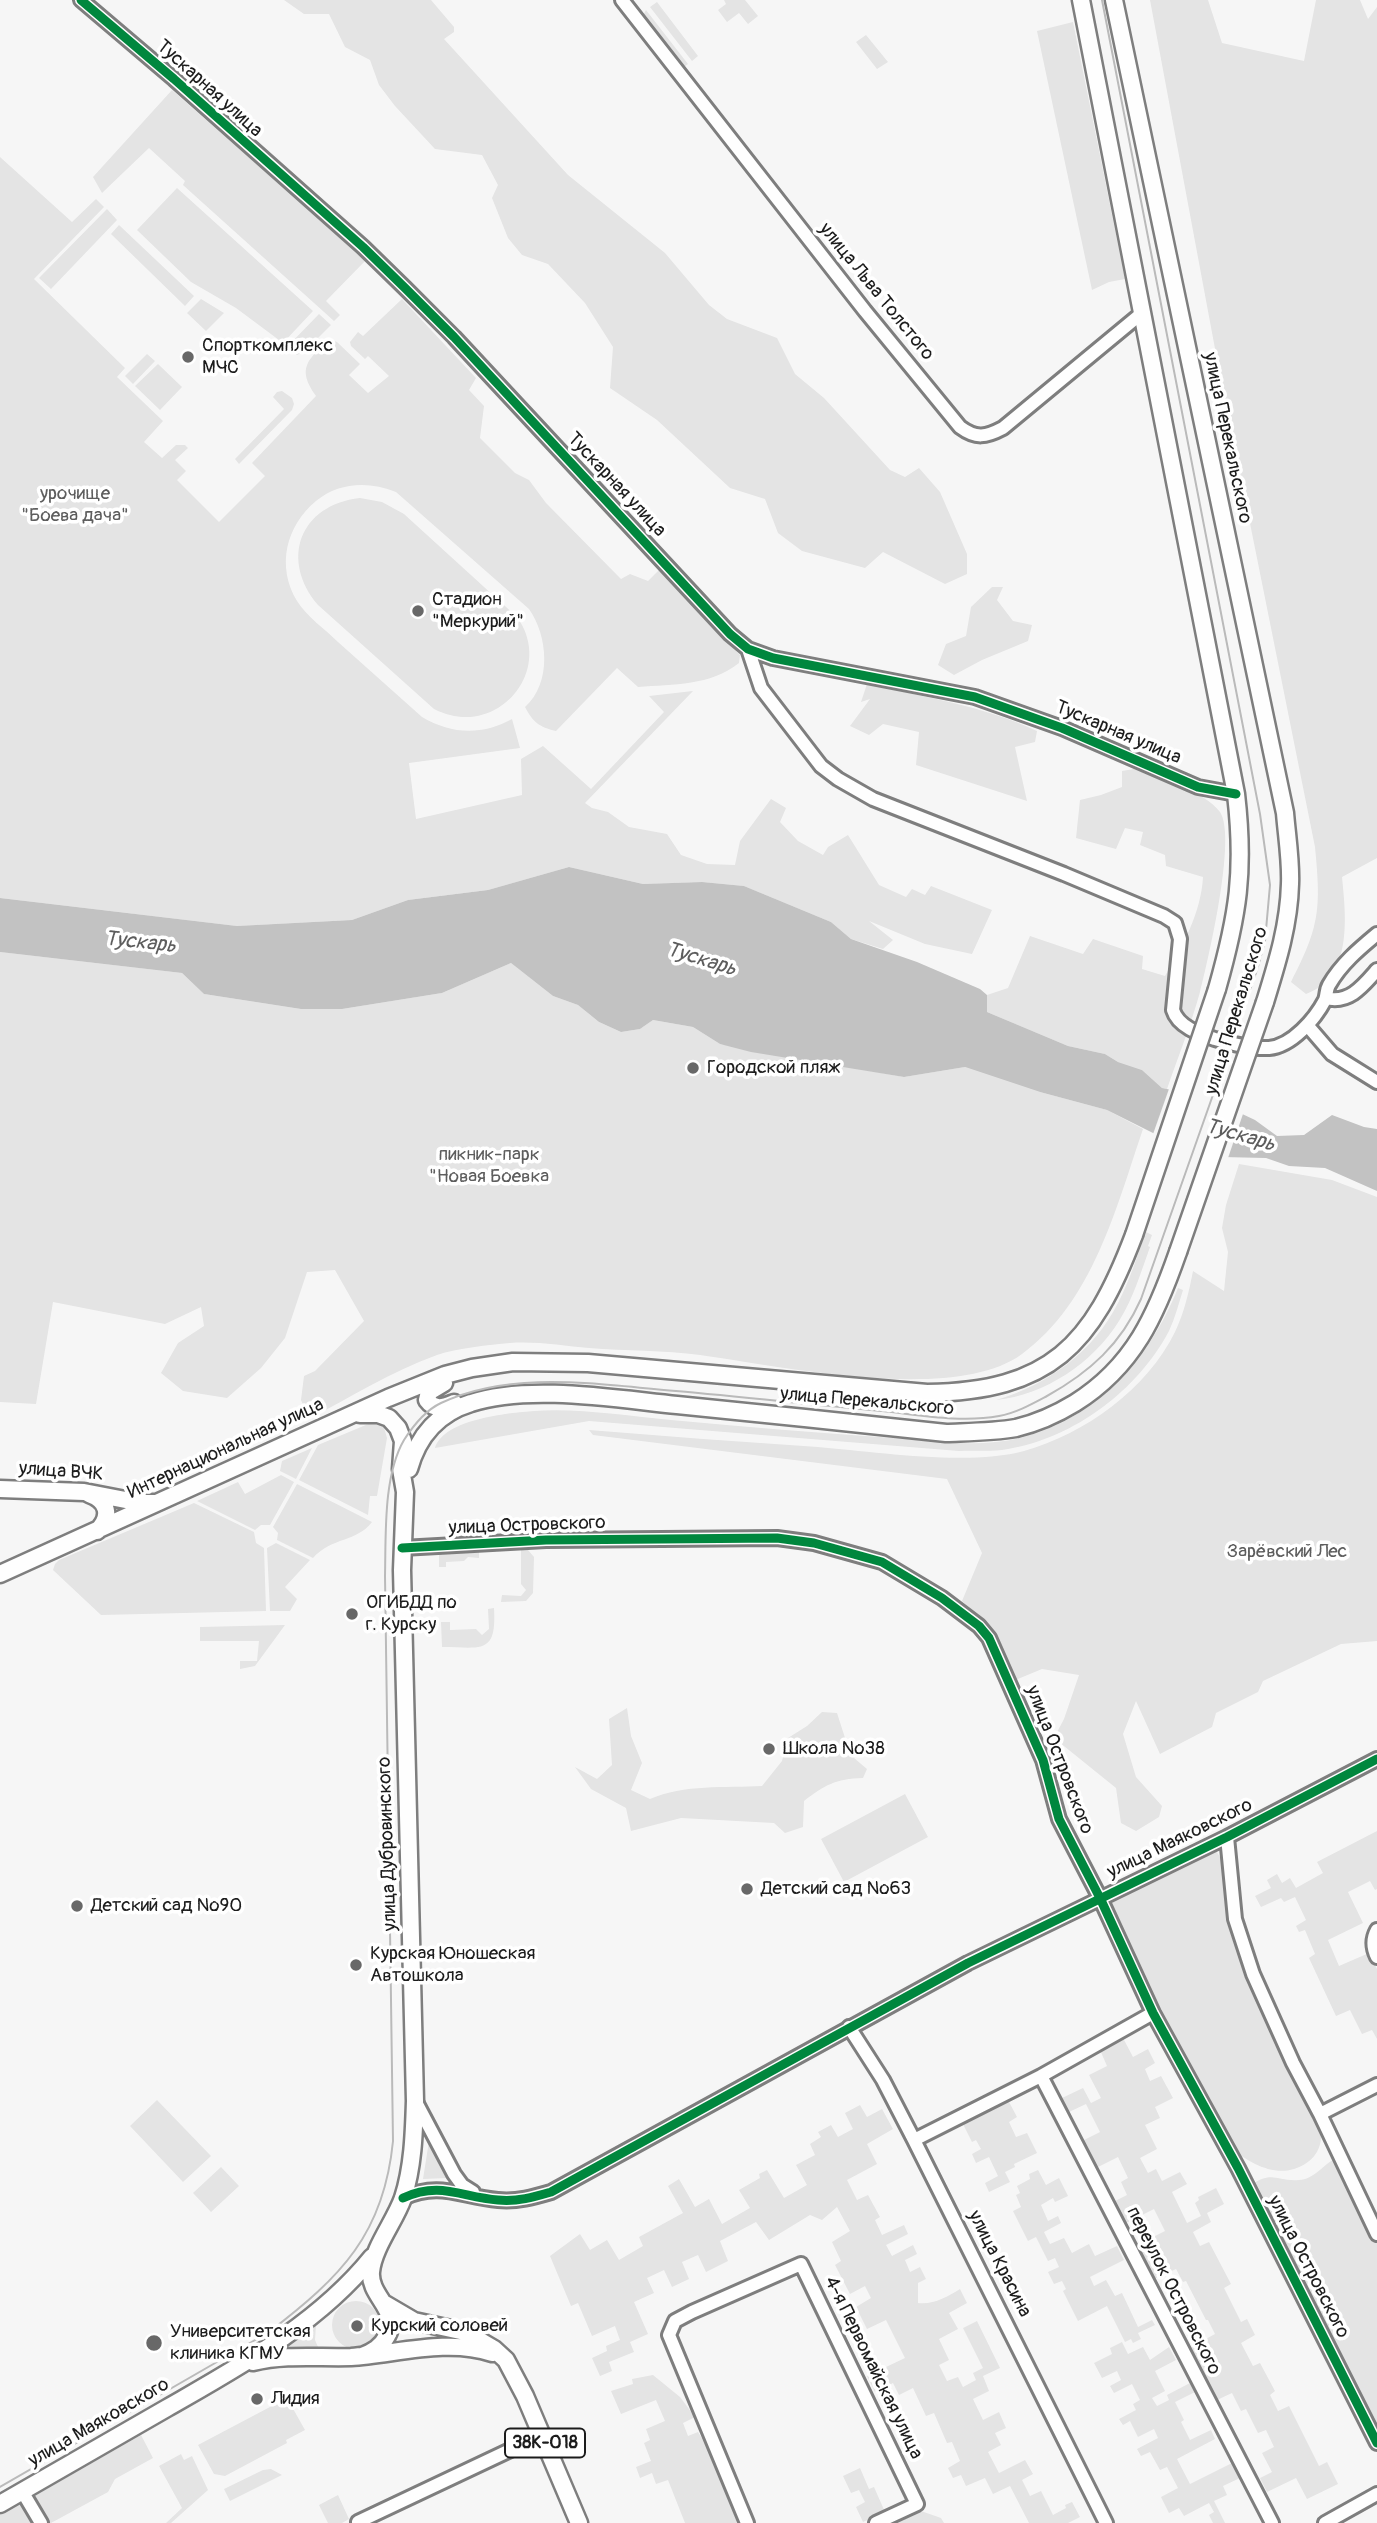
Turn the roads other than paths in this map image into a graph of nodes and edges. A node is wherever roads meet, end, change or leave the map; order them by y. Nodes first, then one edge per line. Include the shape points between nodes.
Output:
1 (81, 0) edge
2 (622, 0) edge
3 (1081, 0) edge
4 (1114, 0) edge
5 (1142, 313) junction
6 (748, 649) junction
7 (1236, 794) junction
8 (1377, 934) edge
9 (1377, 971) edge
10 (1326, 998) junction
11 (1307, 1025) junction
12 (1377, 1082) edge
13 (513, 1362) junction
14 (472, 1368) joint
15 (496, 1396) junction
16 (354, 1414) junction
17 (0, 1489) edge
18 (84, 1492) junction
19 (405, 1492) junction
20 (161, 1501) junction
21 (97, 1531) junction
22 (402, 1548) junction
23 (0, 1574) edge
24 (1377, 1759) edge
25 (1227, 1837) junction
26 (1100, 1898) junction
27 (1377, 1930) edge
28 (1377, 1957) edge
29 (1153, 2013) junction
30 (849, 2027) junction
31 (1041, 2076) junction
32 (1377, 2085) edge
33 (415, 2101) junction
34 (1320, 2113) junction
35 (914, 2140) junction
36 (403, 2198) junction
37 (482, 2198) junction
38 (1377, 2234) edge
39 (380, 2247) junction
40 (383, 2302) junction
41 (362, 2356) junction
42 (508, 2364) junction
43 (243, 2365) junction
44 (542, 2435) junction
45 (1377, 2443) edge
46 (22, 2491) junction
47 (1377, 2494) edge
48 (0, 2504) edge
49 (358, 2522) edge
50 (41, 2523) edge
51 (579, 2523) edge
52 (747, 2523) edge
53 (876, 2523) edge
54 (1106, 2523) edge
55 (1272, 2523) edge
56 (1325, 2523) edge

1 - 6 street, Тускарная улица via 363,247
2 - 5 street, улица Льва Толстого via 865,311 969,434 979,437 1003,428
3 - 5 main road, улица Перекальского
4 - 15 main road, улица Перекальского, bridge via 1290,857 1288,913 1279,957 1151,1320 1125,1361 1090,1394 1018,1427 989,1431 946,1433 581,1396
5 - 7 main road, улица Перекальского
6 - 7 street, Тускарная улица via 975,697 1028,714 1198,787
6 - 11 street, Тускарная улица via 761,688 821,766 838,779 873,799 1175,923 1180,939 1173,1010 1183,1025 1224,1042 1270,1048
7 - 13 main road, улица Перекальского, bridge via 1241,831 1240,895 1217,989 1134,1235 1110,1292 1082,1336 1045,1367 989,1388 927,1393 588,1363
8 - 10 street via 1349,958 1329,984
9 - 10 street via 1347,998
10 - 11 street
11 - 12 street via 1332,1054
13 - 14 main road, улица Перекальского
13 - 15 main road via 443,1383 426,1395 429,1403 439,1408 465,1398
14 - 16 main road, Интернациональная улица
15 - 19 main road, улица Перекальского via 454,1409 426,1432 413,1455
16 - 19 main road, улица Дубровинского via 384,1415 394,1422 404,1453
16 - 20 main road, Интернациональная улица
17 - 18 main road, улица ВЧК
18 - 20 main road, улица ВЧК via 141,1503
18 - 21 main road via 101,1500 107,1510
19 - 22 main road, улица Дубровинского
20 - 21 main road, Интернациональная улица
21 - 23 main road, Интернациональная улица
22 - 26 street, улица Островского via 546,1540 777,1538 882,1562 942,1598 989,1638 1043,1760 1059,1819
22 - 33 main road, улица Дубровинского
24 - 25 street, улица Маяковского
25 - 26 street, улица Маяковского
25 - 34 street via 1242,1944 1266,2006
26 - 29 street, улица Островского
26 - 30 street, улица Маяковского
27 - 28 street via 1373,1949
29 - 31 street
29 - 45 street, улица Островского via 1238,2168
30 - 35 street, улица Красина
30 - 37 street, улица Маяковского via 551,2192 514,2201
31 - 35 street
31 - 55 street, переулок Островского
32 - 34 street
33 - 36 main road, улица Дубровинского
33 - 37 street via 454,2174
34 - 38 street
35 - 54 street, улица Красина
36 - 37 street, улица Маяковского via 439,2189
36 - 39 main road, улица Дубровинского
39 - 40 main road via 371,2273
39 - 43 main road, улица Маяковского via 323,2306
40 - 41 main road via 390,2314 389,2331 376,2350
40 - 42 main road via 414,2321 474,2336
41 - 42 main road via 468,2348 494,2354
41 - 43 main road via 270,2358
42 - 44 main road, 38К-018
43 - 46 main road, улица Маяковского
44 - 49 street
44 - 51 main road, 38К-018
46 - 48 main road, улица Маяковского
46 - 50 street
47 - 56 street
52 - 53 street, 4-я Первомайская улица via 669,2335 675,2321 802,2264 917,2504

